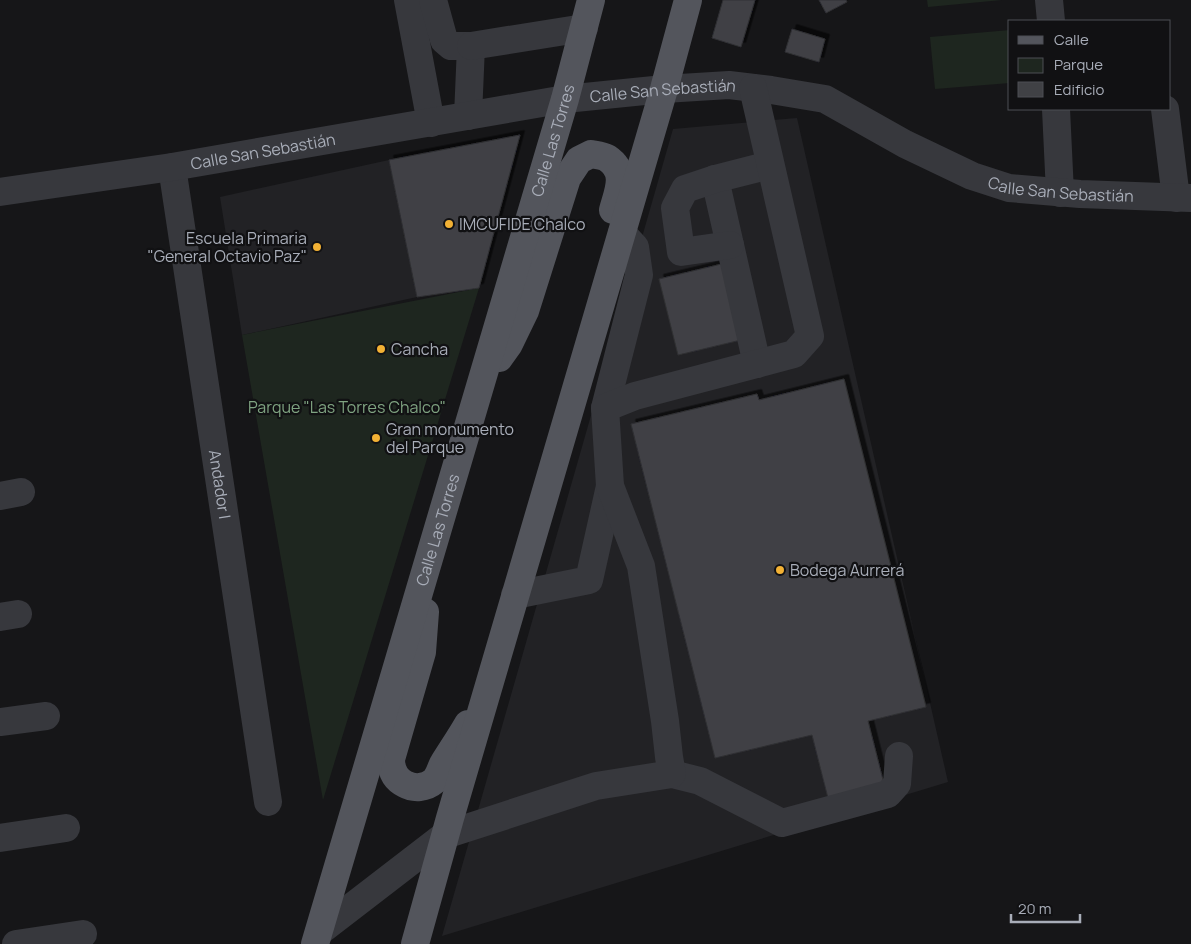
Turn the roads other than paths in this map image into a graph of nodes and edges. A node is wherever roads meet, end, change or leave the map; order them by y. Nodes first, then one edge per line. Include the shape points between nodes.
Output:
1 (591, 0) edge
2 (688, 0) edge
3 (1049, 0) edge
4 (422, 2) edge
5 (1051, 20) edge
6 (584, 28) junction
7 (471, 46) junction
8 (753, 88) junction
9 (664, 89) junction
10 (565, 99) junction
11 (1056, 110) edge
12 (1165, 110) edge
13 (468, 116) junction
14 (431, 123) junction
15 (770, 165) junction
16 (172, 168) junction
17 (715, 179) junction
18 (0, 192) edge
19 (1060, 193) junction
20 (1183, 198) edge
21 (622, 232) junction
22 (730, 245) junction
23 (611, 270) junction
24 (757, 364) junction
25 (483, 377) junction
26 (605, 408) junction
27 (610, 486) junction
28 (430, 558) junction
29 (515, 595) junction
30 (486, 695) junction
31 (46, 716) dead end
32 (0, 722) edge
33 (899, 756) dead end
34 (672, 774) junction
35 (268, 802) dead end
36 (66, 828) dead end
37 (445, 835) junction
38 (0, 838) edge
39 (83, 934) dead end
40 (317, 938) edge
41 (16, 944) edge
42 (415, 944) edge

1 - 6 main road, Calle Las Torres
2 - 9 main road
3 - 5 street
4 - 7 street via 444,40 451,46
4 - 14 street
6 - 7 street
6 - 10 main road, Calle Las Torres
7 - 13 street
8 - 9 street, Calle San Sebastián via 729,85
8 - 15 street
8 - 19 street, Calle San Sebastián via 825,100 972,176 1009,188
9 - 10 street, Calle San Sebastián
9 - 21 main road
10 - 13 street, Calle San Sebastián
10 - 25 main road, Calle Las Torres
11 - 19 street
12 - 20 street
13 - 14 street, Calle San Sebastián
14 - 16 street, Calle San Sebastián
15 - 17 street
15 - 24 street via 810,336 794,354
16 - 18 street, Calle San Sebastián
16 - 35 street, Andador I
17 - 22 street
17 - 22 street via 685,190 675,208 681,252
19 - 20 street, Calle San Sebastián
21 - 23 main road
21 - 26 street via 635,247 639,275
22 - 24 street
23 - 25 main road via 605,237 621,183 618,169 606,158 591,154 579,160 567,178 525,311 510,344
23 - 29 main road
24 - 26 street via 635,396
25 - 28 main road, Calle Las Torres
26 - 27 street
27 - 29 street via 589,580
27 - 34 street via 641,566
28 - 30 main road via 422,652 391,759 391,768 400,782 417,788 426,786 439,775
28 - 40 main road, Calle Las Torres
29 - 30 main road
30 - 37 main road
31 - 32 street
33 - 34 street via 897,784 888,794 782,823 700,781
34 - 37 street via 596,786
36 - 38 street
37 - 40 street
37 - 42 main road
39 - 41 street

